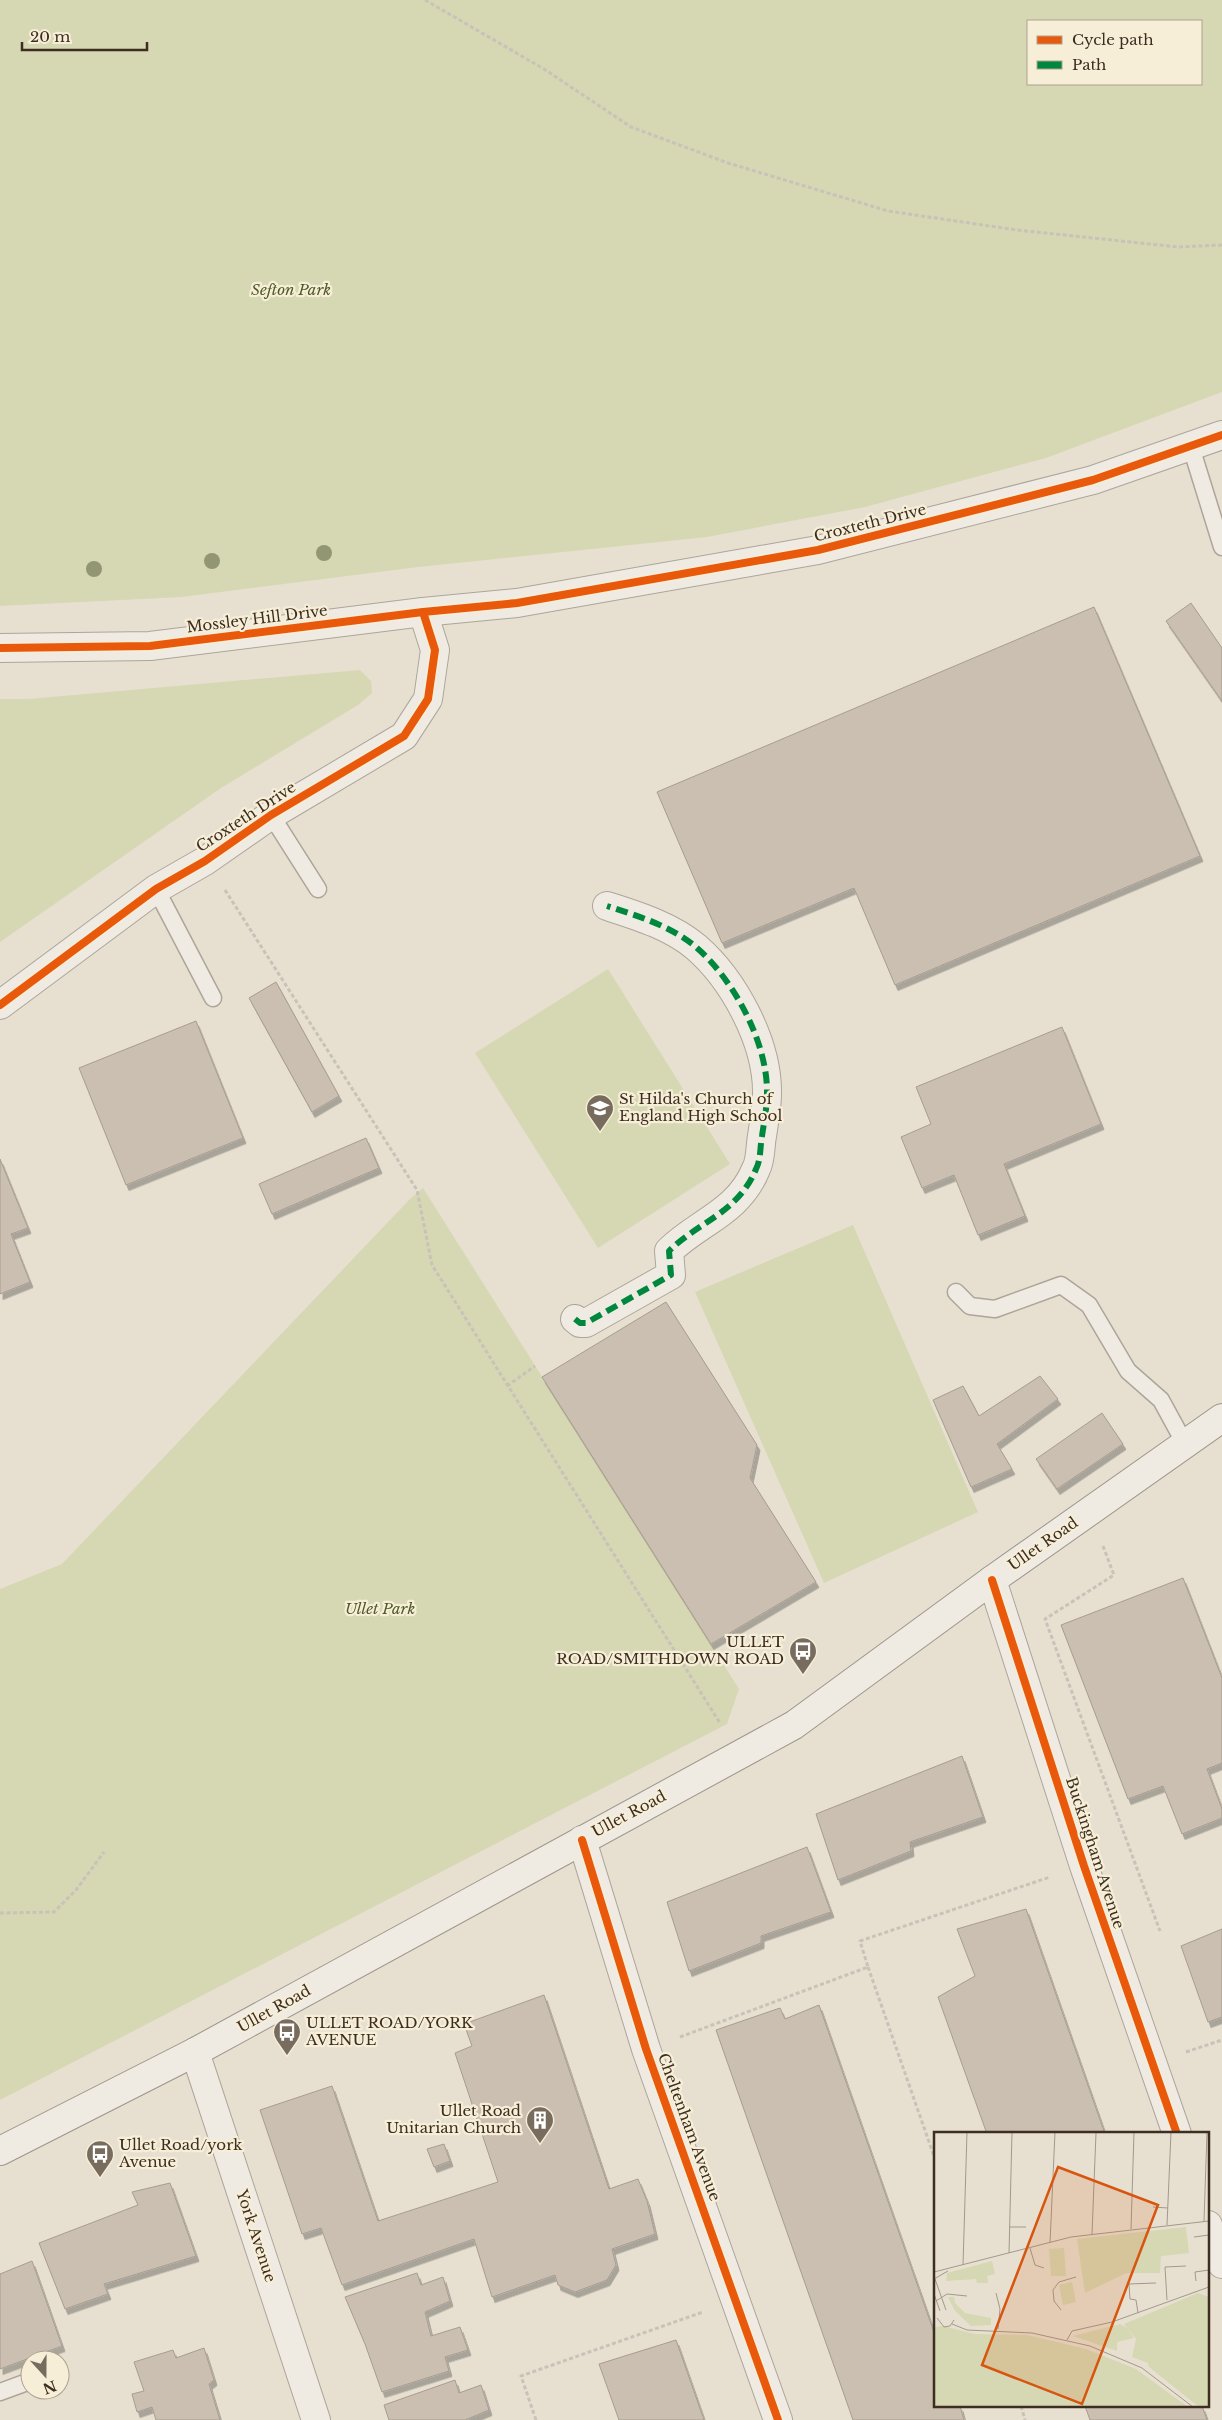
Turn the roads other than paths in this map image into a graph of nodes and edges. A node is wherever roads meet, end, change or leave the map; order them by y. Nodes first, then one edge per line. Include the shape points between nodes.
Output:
1 (1222, 435) edge
2 (1191, 447) junction
3 (1222, 547) edge
4 (517, 603) joint
5 (423, 612) junction
6 (0, 648) edge
7 (271, 815) junction
8 (156, 889) junction
9 (318, 889) dead end
10 (607, 906) dead end
11 (213, 998) dead end
12 (0, 1005) edge
13 (956, 1292) dead end
14 (575, 1319) dead end
15 (1222, 1418) edge
16 (1185, 1444) junction
17 (992, 1580) junction
18 (582, 1840) junction
19 (195, 2052) junction
20 (1176, 2132) edge
21 (0, 2151) edge
22 (1210, 2231) edge
23 (1222, 2264) edge
24 (20, 2385) edge
25 (0, 2392) edge
26 (316, 2420) edge
27 (778, 2420) edge

1 - 2 street, Croxteth Drive
2 - 3 lane
2 - 4 street, Croxteth Drive via 1093,480 818,550
4 - 5 street, Mossley Hill Drive
5 - 6 street, Mossley Hill Drive via 150,646
5 - 7 street, Croxteth Drive via 435,650 428,699 404,736
7 - 8 street, Croxteth Drive via 205,861
7 - 9 lane
8 - 11 lane
8 - 12 street, Croxteth Drive
10 - 14 street via 662,926 696,947 720,972 758,1041 767,1095 757,1169 740,1196 720,1215 669,1251 671,1275 586,1323
13 - 16 lane via 970,1306 996,1309 1061,1285 1089,1305 1128,1371 1161,1400
15 - 16 street, Ullet Road
16 - 17 street, Ullet Road
17 - 18 street, Ullet Road via 794,1725
17 - 20 street, Buckingham Avenue via 1084,1866
18 - 19 street, Ullet Road
18 - 27 street, Cheltenham Avenue via 646,2049
19 - 21 street, Ullet Road
19 - 26 street, York Avenue
22 - 23 street
24 - 25 lane

